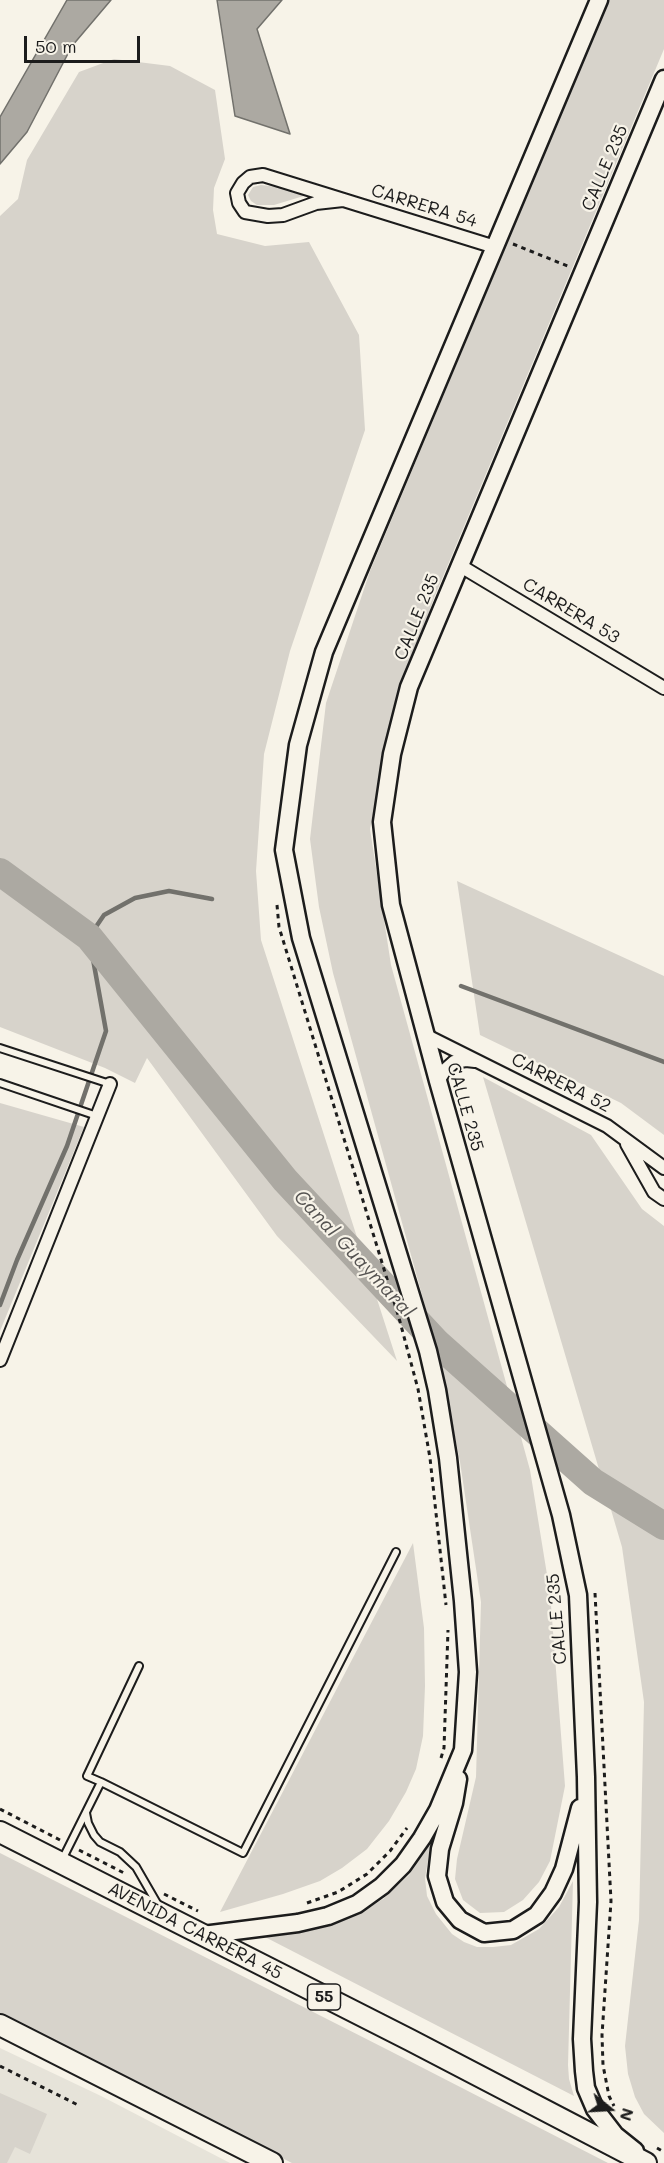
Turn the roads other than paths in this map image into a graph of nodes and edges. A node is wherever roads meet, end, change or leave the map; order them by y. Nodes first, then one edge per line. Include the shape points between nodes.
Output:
1 (599, 0) edge
2 (664, 79) edge
3 (343, 200) junction
4 (502, 244) junction
5 (459, 565) junction
6 (664, 688) edge
7 (425, 1035) junction
8 (0, 1048) edge
9 (481, 1062) junction
10 (438, 1081) junction
11 (0, 1083) edge
12 (110, 1084) joint
13 (98, 1116) junction
14 (624, 1138) junction
15 (664, 1168) edge
16 (661, 1195) edge
17 (0, 1359) edge
18 (396, 1551) dead end
19 (139, 1666) dead end
20 (463, 1750) junction
21 (586, 1777) junction
22 (101, 1782) junction
23 (86, 1811) junction
24 (0, 1832) edge
25 (61, 1863) junction
26 (165, 1916) junction
27 (203, 1935) junction
28 (0, 2025) edge
29 (648, 2154) edge
30 (272, 2163) edge
31 (651, 2163) edge

1 - 4 main road
2 - 5 main road, CALLE 235
3 - 3 street, CARRERA 54 via 263,175 250,177 237,193 245,212 268,216
3 - 4 street, CARRERA 54
4 - 20 main road via 324,652 298,745 284,850 301,938 428,1351 456,1520 468,1672
5 - 6 street, CARRERA 53
5 - 7 main road, CALLE 235 via 409,687 392,754 382,822 391,906
7 - 9 street, CARRERA 52
7 - 10 main road, CALLE 235
8 - 12 lane
9 - 10 street via 454,1062
9 - 14 street, CARRERA 52 via 608,1126
10 - 21 main road, CALLE 235 via 561,1515 578,1595
11 - 13 lane
12 - 13 street
13 - 17 street
14 - 15 street, CARRERA 52
14 - 16 street, CARRERA 52
18 - 22 lane via 243,1853
19 - 22 lane via 87,1776
20 - 21 main road via 437,1876 445,1902 460,1920 484,1933 513,1930 537,1915 553,1893 564,1869
20 - 27 main road via 422,1838 403,1865 357,1905 298,1923
21 - 31 main road, CALLE 235 via 588,1902 582,2055 586,2088 615,2135
22 - 23 lane
23 - 25 lane
23 - 26 lane via 94,1835 136,1867
24 - 25 highway, AVENIDA CARRERA 45 / 55
25 - 26 highway, AVENIDA CARRERA 45 / 55
26 - 27 highway, AVENIDA CARRERA 45 / 55
27 - 29 highway, AVENIDA CARRERA 45 / 55
28 - 30 highway

